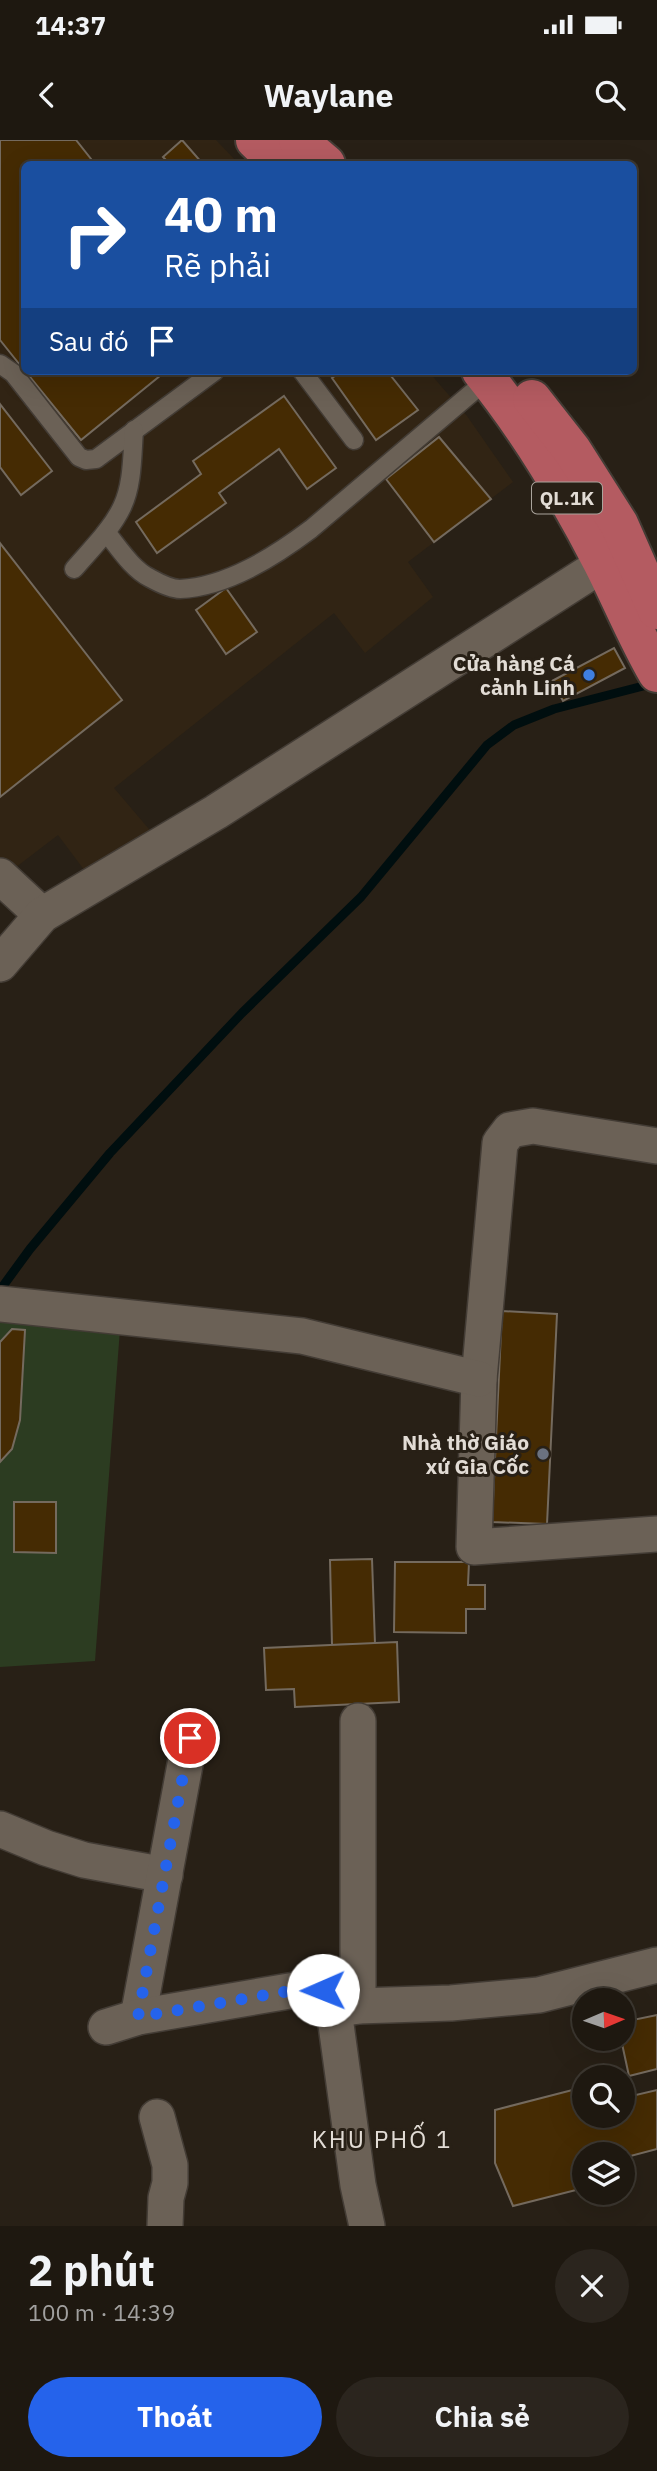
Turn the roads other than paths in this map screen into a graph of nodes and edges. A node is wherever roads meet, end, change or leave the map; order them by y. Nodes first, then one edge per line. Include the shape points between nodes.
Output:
1 (255, 140) edge
2 (298, 140) edge
3 (277, 161) edge
4 (322, 161) edge
5 (0, 364) edge
6 (210, 375) edge
7 (305, 375) edge
8 (492, 375) edge
9 (494, 375) edge
10 (494, 375) edge
11 (134, 430) junction
12 (354, 440) dead end
13 (106, 532) junction
14 (603, 564) junction
15 (74, 569) dead end
16 (646, 623) edge
17 (657, 673) edge
18 (0, 876) edge
19 (42, 915) junction
20 (0, 964) edge
21 (657, 1146) edge
22 (14, 1306) edge
23 (478, 1379) junction
24 (657, 1534) edge
25 (358, 1721) dead end
26 (190, 1738) dead end
27 (0, 1829) edge
28 (165, 1875) junction
29 (657, 1965) edge
30 (346, 2008) junction
31 (156, 2118) dead end
32 (165, 2226) edge
33 (367, 2226) edge

1 - 3 main road
2 - 4 main road
5 - 11 lane via 13,373 79,457 96,458
6 - 11 lane
7 - 12 lane
8 - 13 lane via 311,529 236,574 194,586 171,587 134,566
9 - 14 main road, QL.1K
10 - 16 main road, QL.1K via 572,450 619,524
11 - 13 lane via 131,474 122,506
13 - 15 lane
14 - 16 main road, QL.1K
14 - 19 street via 216,812
16 - 17 main road, QL.1K
18 - 19 street
19 - 20 street
21 - 23 street via 533,1126 510,1130 500,1143
22 - 23 street via 302,1336
23 - 24 street via 474,1547
25 - 30 street
26 - 28 street
27 - 28 street via 84,1860
28 - 30 street via 122,2022 307,1988 323,1990
29 - 30 street via 538,1995
30 - 33 street via 358,2185
31 - 32 street via 170,2165

